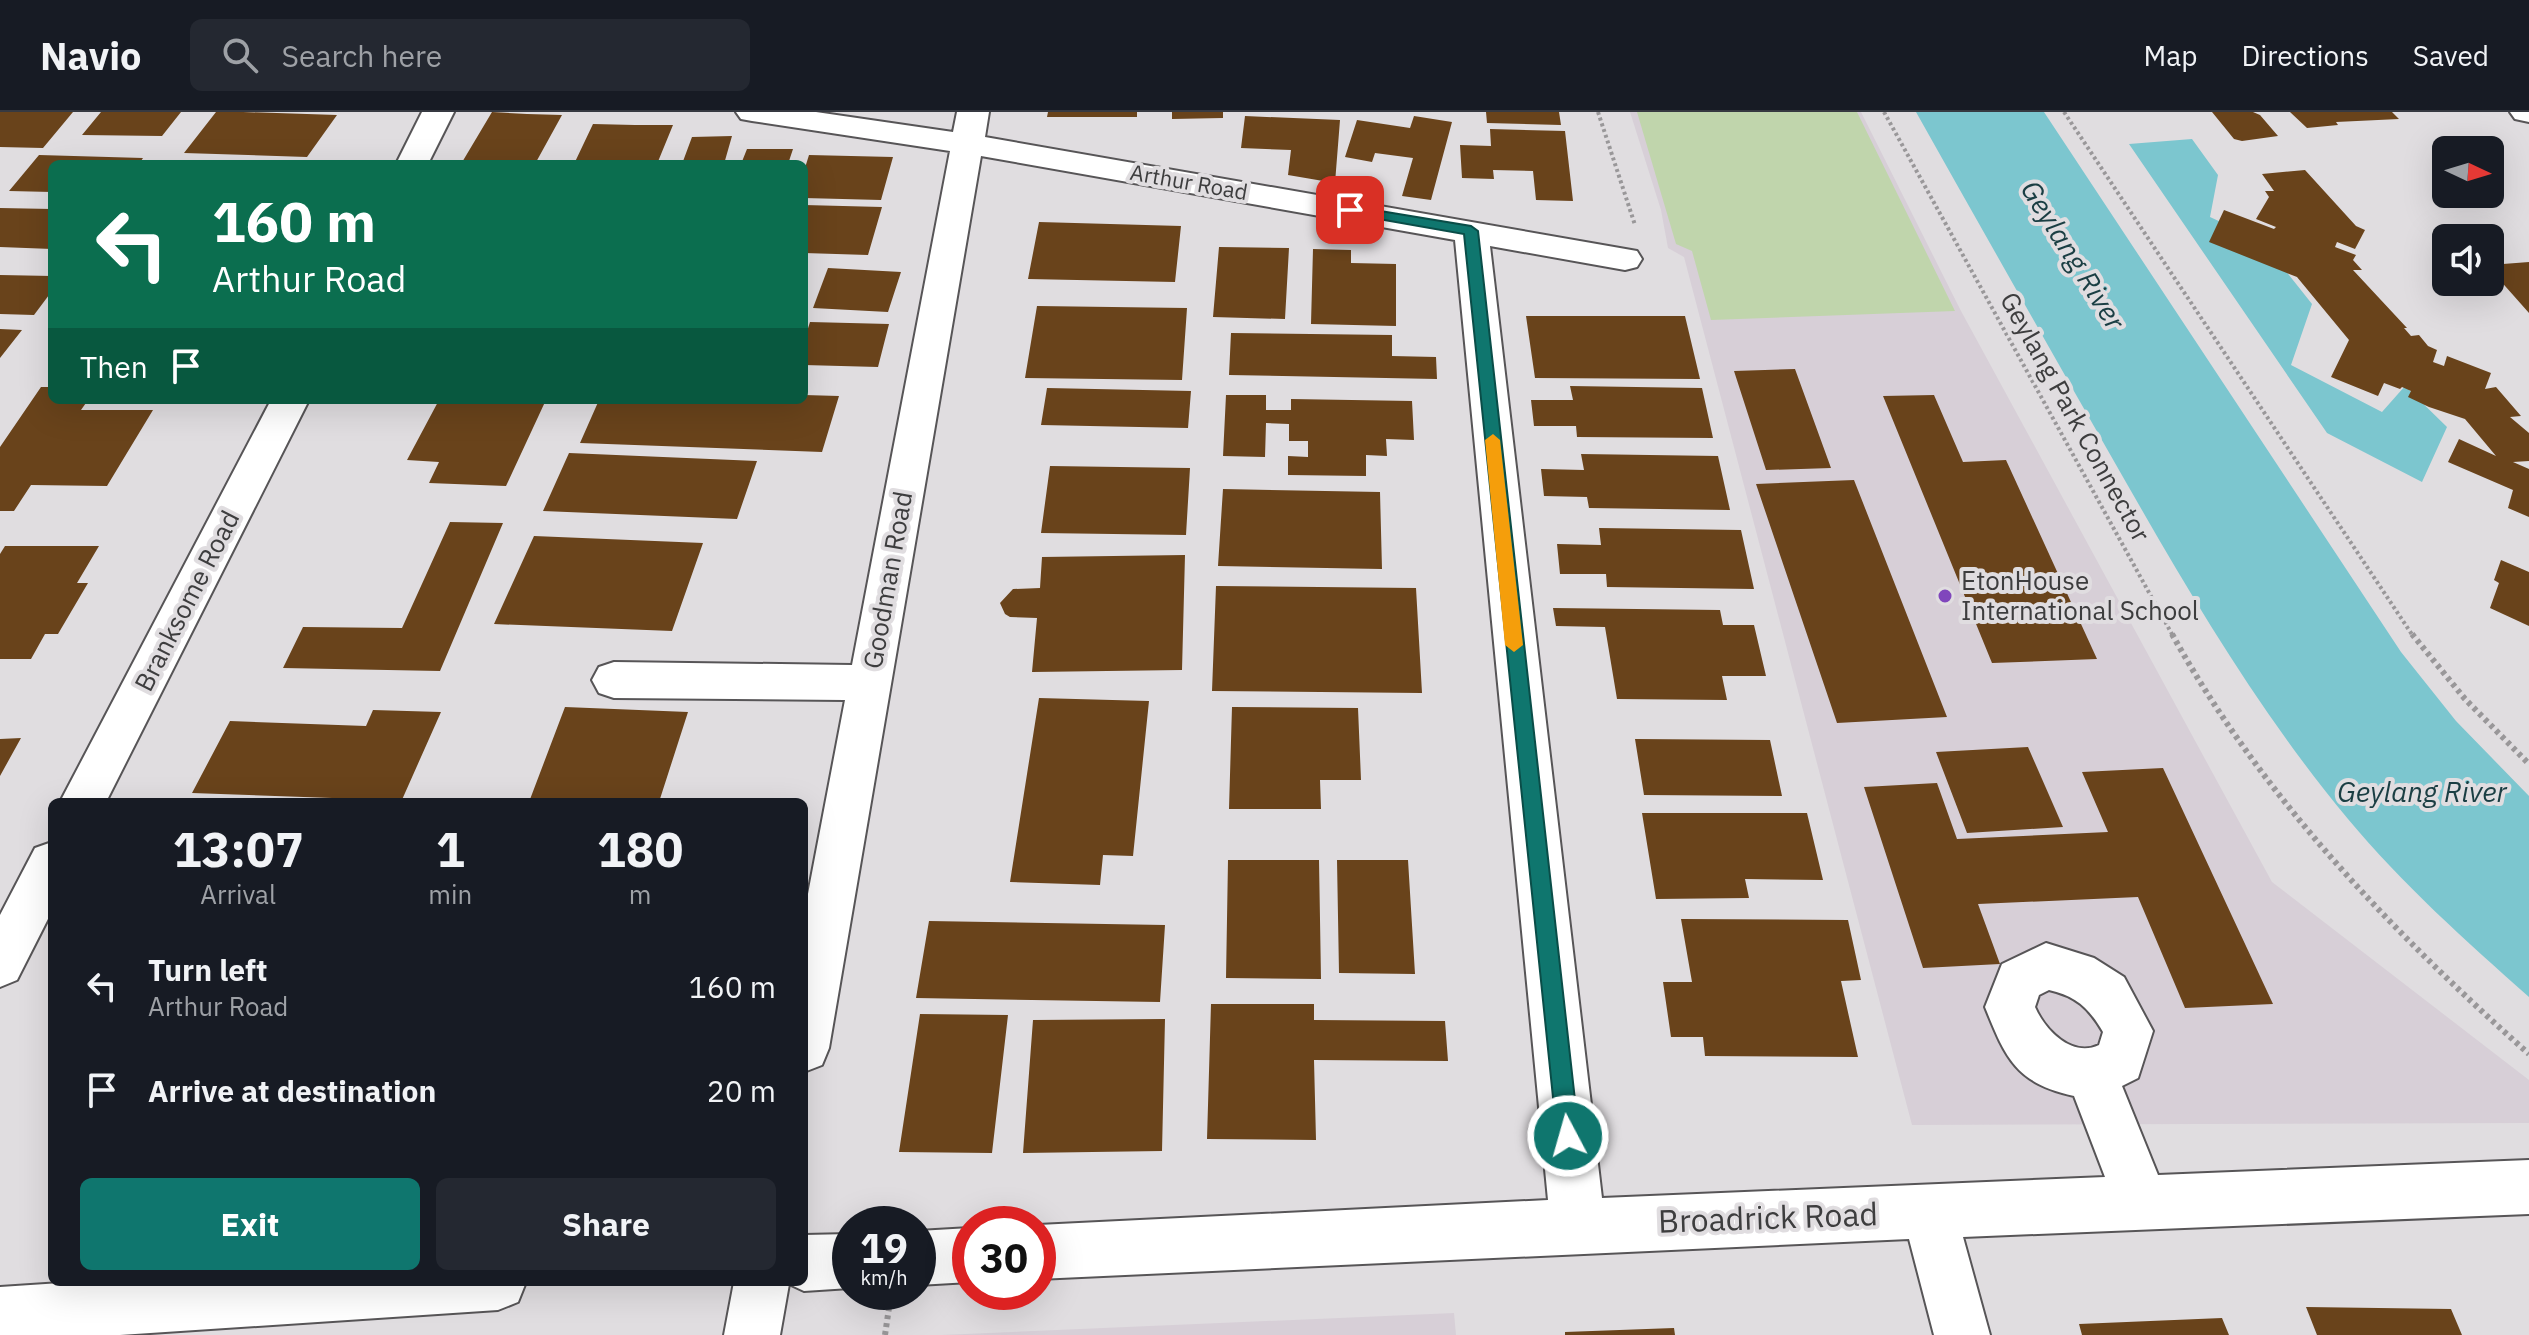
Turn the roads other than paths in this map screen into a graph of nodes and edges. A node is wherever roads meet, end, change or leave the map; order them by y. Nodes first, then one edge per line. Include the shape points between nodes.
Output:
1 (438, 112) edge
2 (752, 112) edge
3 (970, 128) edge
4 (414, 160) edge
5 (1471, 231) junction
6 (1625, 259) road end
7 (288, 404) edge
8 (614, 680) dead end
9 (870, 683) junction
10 (85, 798) edge
11 (48, 871) edge
12 (0, 964) edge
13 (808, 1026) edge
14 (2092, 1075) dead end
15 (2513, 1187) edge
16 (2142, 1203) junction
17 (1929, 1212) junction
18 (1578, 1226) junction
19 (1056, 1251) edge
20 (832, 1262) edge
21 (808, 1263) edge
22 (438, 1286) edge
23 (761, 1286) edge
24 (0, 1315) edge
25 (752, 1335) edge
26 (1962, 1335) edge

1 - 4 street
2 - 3 street, Arthur Road
3 - 5 street, Arthur Road
3 - 9 street, Goodman Road
5 - 6 street, Arthur Road
5 - 18 street
7 - 10 street, Branksome Road
8 - 9 street
9 - 13 street, Goodman Road
11 - 12 street
14 - 16 street
15 - 16 street, Broadrick Road
16 - 17 street, Broadrick Road
17 - 18 street, Broadrick Road
17 - 26 street
18 - 19 street, Broadrick Road
20 - 21 street
22 - 24 street
23 - 25 street

